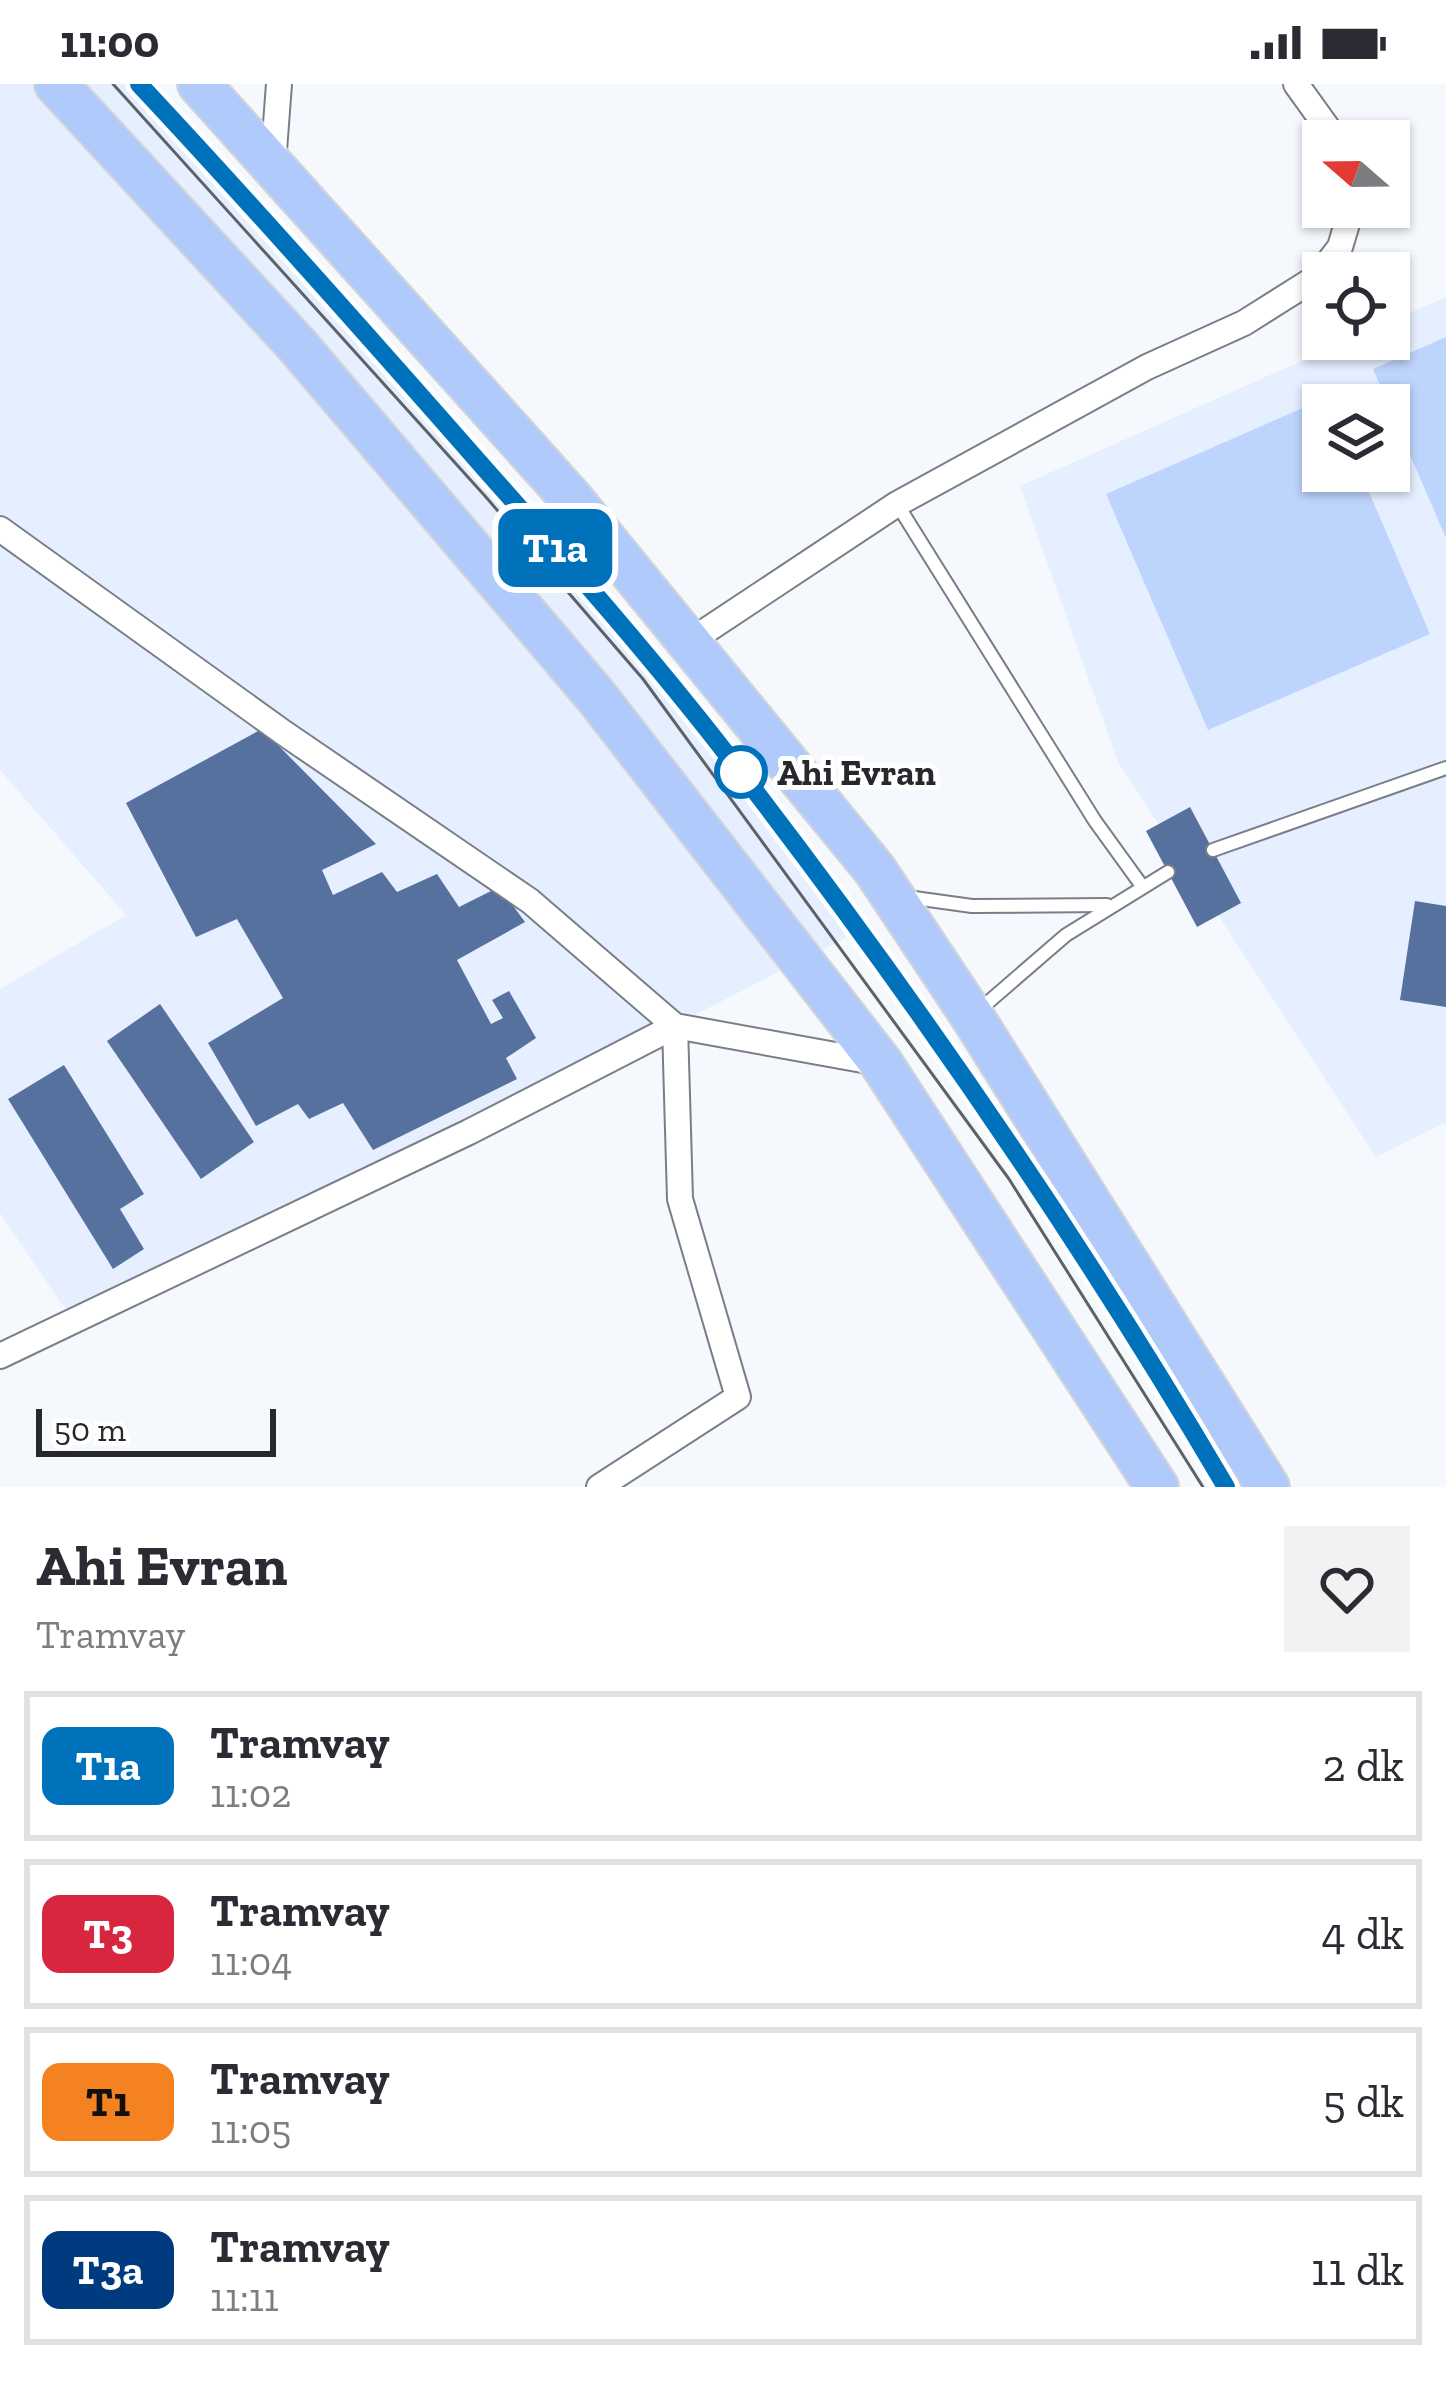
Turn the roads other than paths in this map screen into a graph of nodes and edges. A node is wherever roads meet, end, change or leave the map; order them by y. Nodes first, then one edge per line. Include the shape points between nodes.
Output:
1 (56, 84) edge
2 (199, 84) edge
3 (279, 84) edge
4 (1296, 84) edge
5 (1322, 120) edge
6 (273, 164) junction
7 (1346, 228) edge
8 (897, 504) junction
9 (0, 529) edge
10 (689, 642) junction
11 (1446, 768) edge
12 (1213, 850) dead end
13 (1168, 872) dead end
14 (1142, 886) junction
15 (890, 893) junction
16 (1108, 905) junction
17 (972, 1016) junction
18 (675, 1026) junction
19 (881, 1063) junction
20 (0, 1356) edge
21 (599, 1487) edge
22 (1157, 1487) edge
23 (1268, 1487) edge

1 - 19 highway via 296,344 595,695
2 - 6 highway
3 - 6 street
4 - 5 street
6 - 10 highway
7 - 8 street via 1317,277 1244,323
8 - 10 street
8 - 14 lane
9 - 18 street via 530,901
10 - 15 highway
11 - 12 lane
13 - 14 lane
14 - 16 lane
15 - 16 lane via 972,906
15 - 17 highway
16 - 17 lane
17 - 23 highway
18 - 19 street
18 - 20 street
18 - 21 street via 680,1198 738,1397
19 - 22 highway

